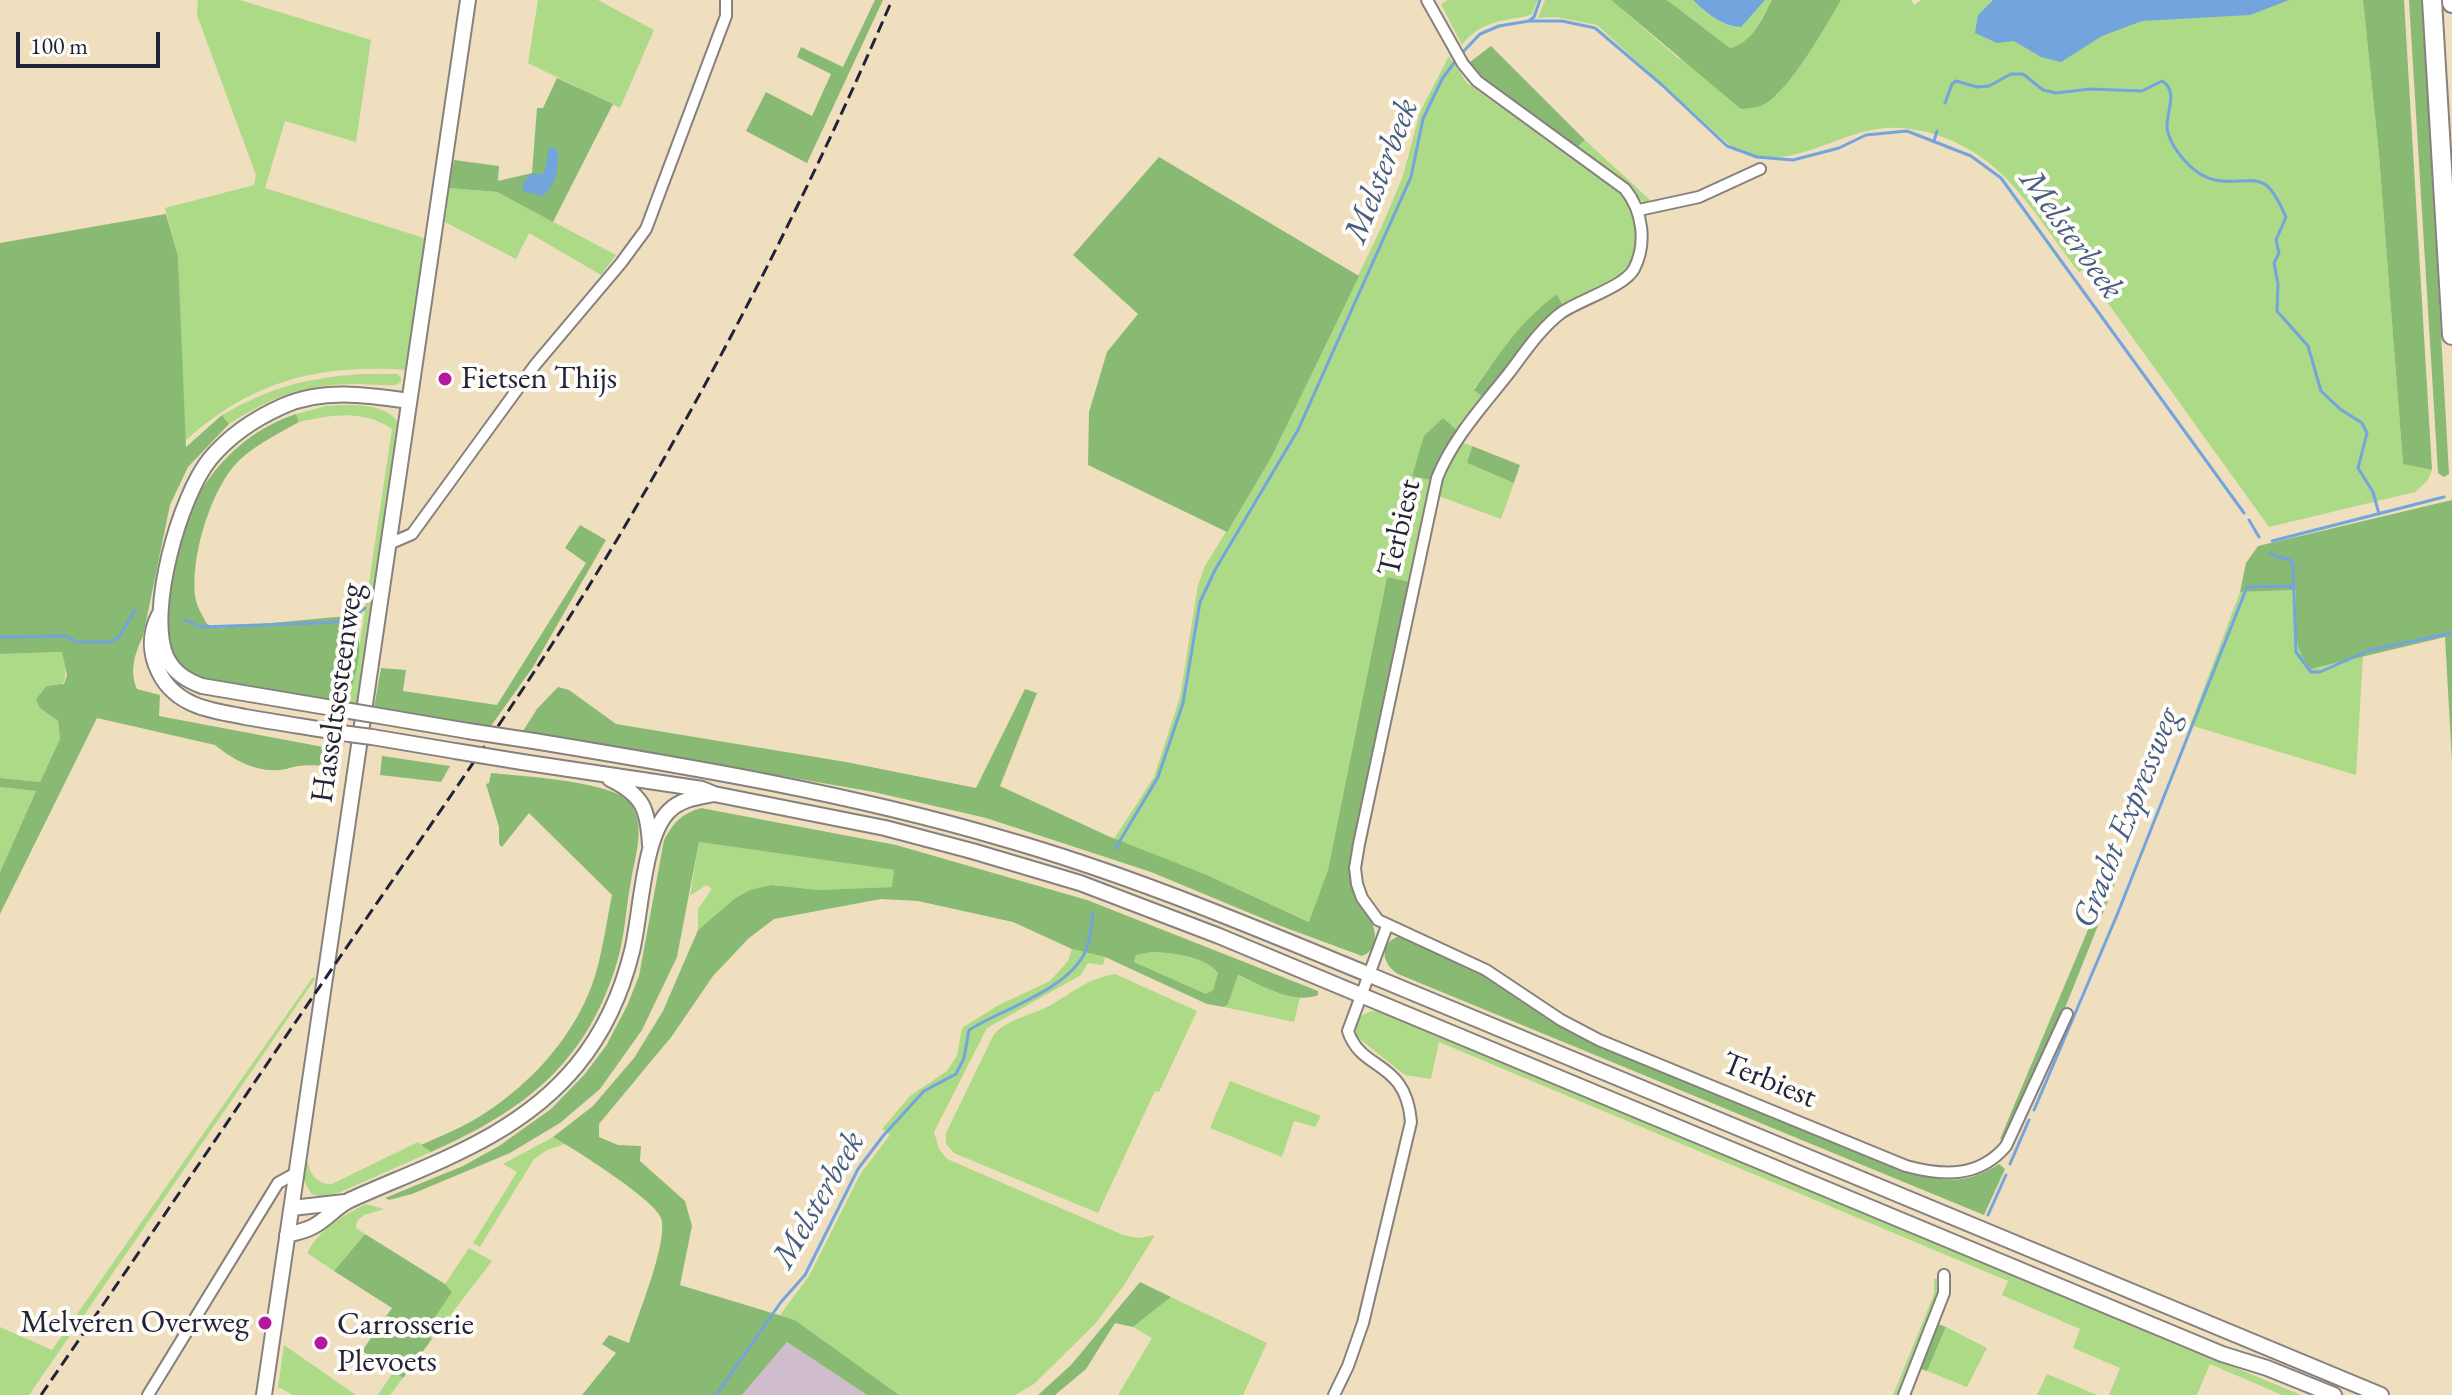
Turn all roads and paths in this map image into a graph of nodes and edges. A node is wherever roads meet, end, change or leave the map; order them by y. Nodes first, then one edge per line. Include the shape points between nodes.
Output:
1 (468, 0) edge
2 (726, 0) edge
3 (1427, 0) edge
4 (2432, 0) edge
5 (1760, 169) dead end
6 (1639, 210) junction
7 (2452, 335) edge
8 (409, 401) junction
9 (389, 544) junction
10 (161, 611) junction
11 (602, 775) junction
12 (714, 794) junction
13 (650, 849) junction
14 (1387, 926) junction
15 (1370, 975) junction
16 (1361, 996) junction
17 (2067, 1014) dead end
18 (298, 1172) junction
19 (345, 1202) junction
20 (292, 1208) junction
21 (287, 1235) junction
22 (1944, 1275) dead end
23 (148, 1395) edge
24 (264, 1395) edge
25 (1334, 1395) edge
26 (1904, 1395) edge
27 (2334, 1395) edge
28 (2381, 1395) edge

1 - 8 main road, Hasseltsesteenweg
2 - 9 street via 726,16 646,229 535,365 412,534
3 - 6 street via 1463,64 1487,89 1625,189
4 - 7 highway
5 - 6 street via 1699,197
6 - 14 street, Terbiest via 1633,270 1547,324 1461,434 1437,478 1355,868 1362,898
8 - 9 main road, Hasseltsesteenweg
8 - 10 main road via 316,397 286,404 231,439 210,459 184,506 171,546
9 - 18 main road, Hasseltsesteenweg
10 - 11 main road, bridge via 150,643 154,660 163,680 191,703 257,719
10 - 15 main road, bridge via 166,657 185,680 202,686 695,768 842,798 1003,838 1106,871
11 - 12 main road
11 - 13 main road via 630,790 643,806
12 - 13 main road via 669,810
12 - 16 main road via 885,828 1080,883
13 - 19 main road via 621,986 594,1040 560,1084 519,1119 474,1146
14 - 15 street
14 - 17 street, Terbiest via 1486,970 1599,1040 1934,1174 1961,1174 1996,1157 2006,1146
15 - 16 street
15 - 28 main road
16 - 25 street via 1348,1031 1407,1094 1411,1122 1363,1323
16 - 27 main road via 2222,1354
18 - 20 main road, Hasseltsesteenweg
18 - 23 street via 278,1183
19 - 20 main road
19 - 21 main road via 312,1228
20 - 21 main road, Hasseltsesteenweg
21 - 24 main road, Hasseltsesteenweg
22 - 26 street via 1944,1293

